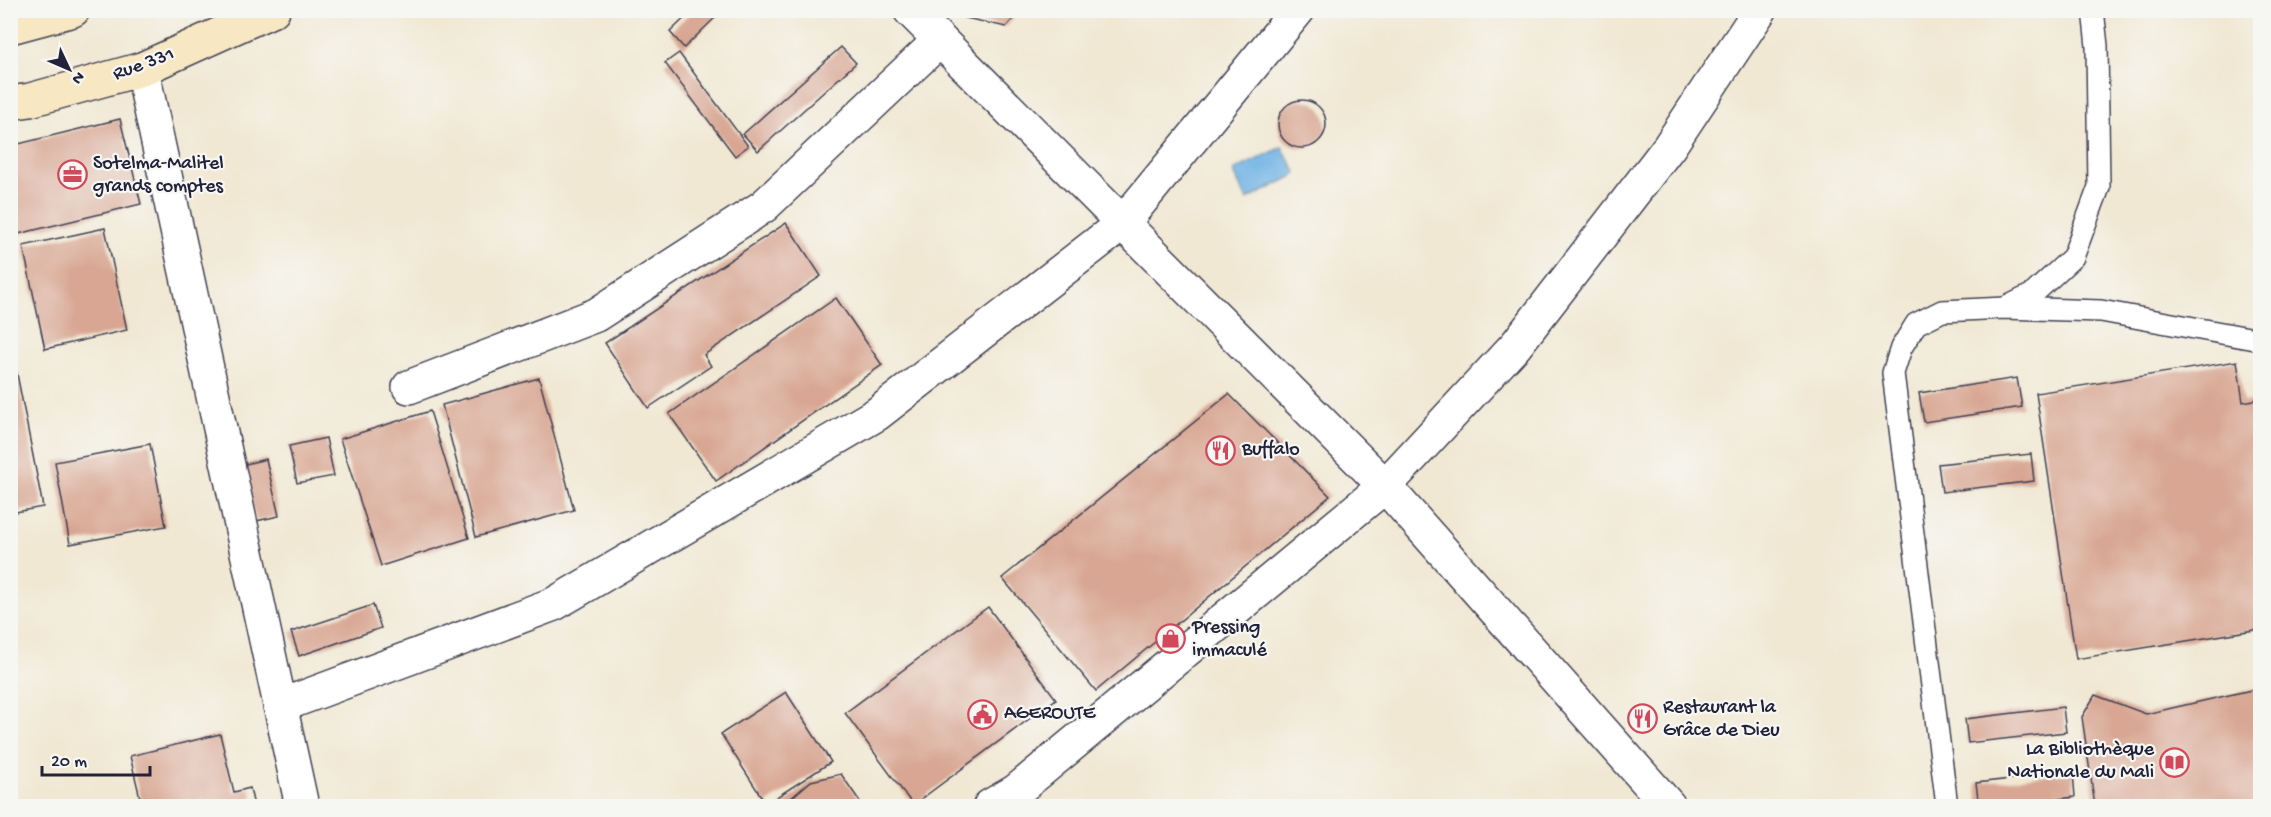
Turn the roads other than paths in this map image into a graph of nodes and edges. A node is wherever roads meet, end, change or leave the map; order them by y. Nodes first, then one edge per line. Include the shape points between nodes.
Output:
1 (73, 10) edge
2 (273, 10) edge
3 (910, 10) edge
4 (1298, 10) edge
5 (1760, 10) edge
6 (2093, 10) edge
7 (10, 27) edge
8 (940, 40) junction
9 (142, 69) junction
10 (10, 103) edge
11 (1122, 224) junction
12 (2005, 308) junction
13 (2260, 340) edge
14 (409, 387) dead end
15 (1385, 486) junction
16 (280, 706) junction
17 (1011, 801) edge
18 (302, 807) edge
19 (1669, 807) edge
20 (1947, 807) edge

1 - 7 street
2 - 9 street, Rue 331
3 - 8 street
4 - 11 street
5 - 15 street via 1669,147 1516,345
6 - 12 lane via 2100,186 2073,257 2033,294
8 - 11 street
8 - 14 street via 764,206 596,315
9 - 10 street, Rue 331
9 - 16 street
11 - 15 street
11 - 16 street via 878,414 554,604
12 - 13 lane via 2101,311
12 - 20 lane via 1942,310 1916,324 1901,348 1893,373
15 - 17 street
15 - 19 street
16 - 18 street

